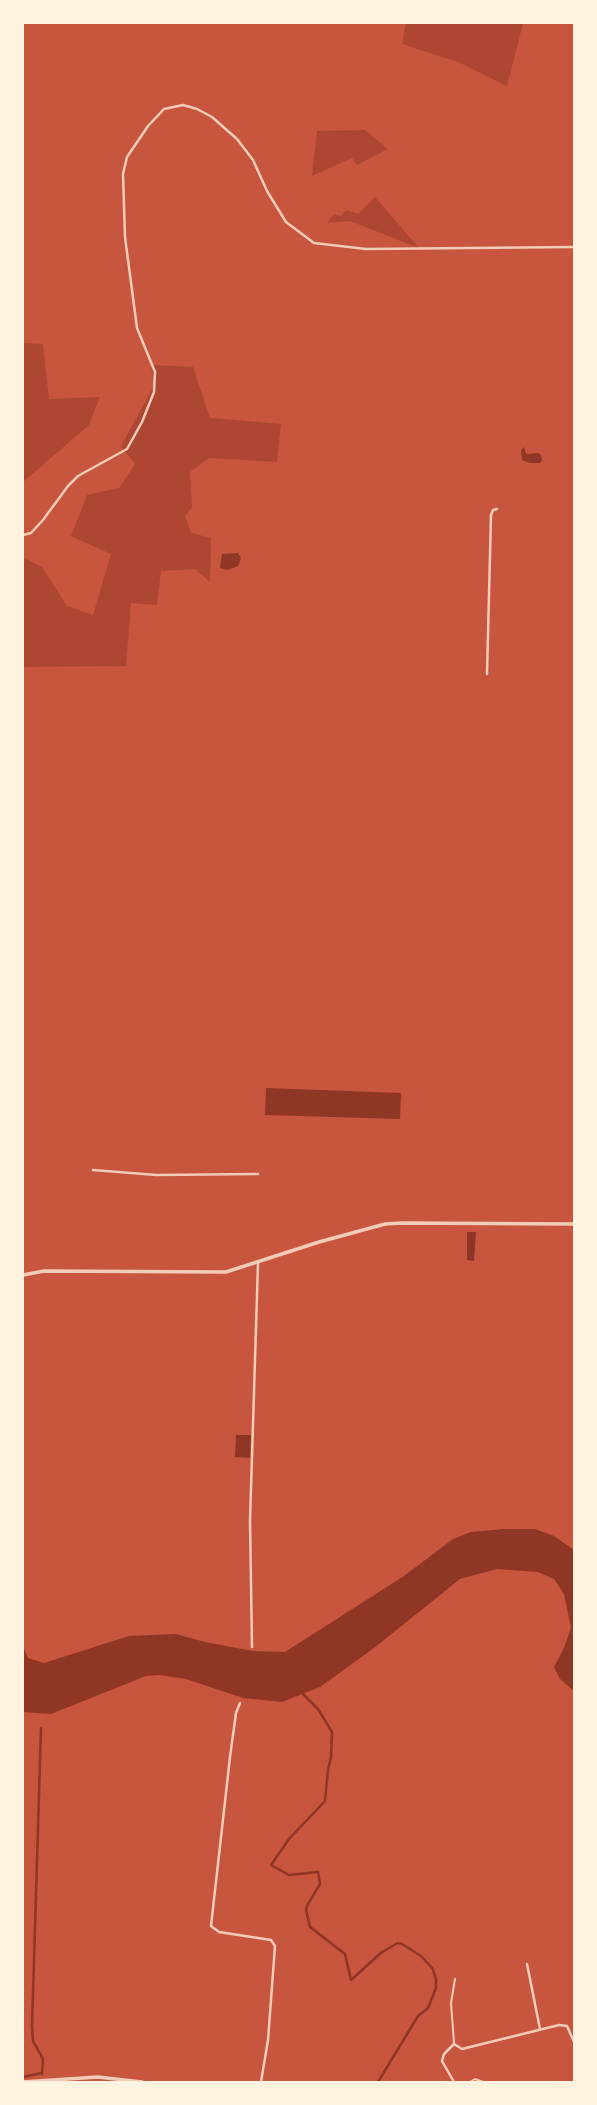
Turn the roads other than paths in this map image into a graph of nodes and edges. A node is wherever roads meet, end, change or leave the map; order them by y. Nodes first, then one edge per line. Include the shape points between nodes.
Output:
1 (574, 247) edge
2 (497, 509) dead end
3 (23, 536) edge
4 (487, 674) dead end
5 (93, 1171) dead end
6 (258, 1174) dead end
7 (574, 1224) edge
8 (258, 1263) junction
9 (23, 1275) edge
10 (253, 1647) dead end
11 (240, 1703) dead end
12 (527, 1964) dead end
13 (455, 1979) dead end
14 (540, 2030) junction
15 (574, 2042) edge
16 (454, 2044) junction
17 (23, 2082) edge
18 (142, 2082) edge
19 (261, 2082) edge
20 (454, 2082) edge
21 (470, 2082) edge
22 (483, 2082) edge

1 - 3 street via 366,249 314,243 286,222 237,139 197,109 183,105 164,109 127,157 123,174 125,237 137,328 155,373 154,393 127,449 78,476 43,520
2 - 4 street via 491,515
5 - 6 street
7 - 8 street via 385,1224
8 - 9 street via 226,1272 44,1271
8 - 10 street via 250,1521
11 - 19 street via 211,1926 219,1932 271,1940 275,1945
12 - 14 street
13 - 16 lane via 451,2003
14 - 15 street via 567,2026
14 - 16 street via 462,2049
16 - 20 street via 442,2061
17 - 18 street via 98,2077
21 - 22 lane

